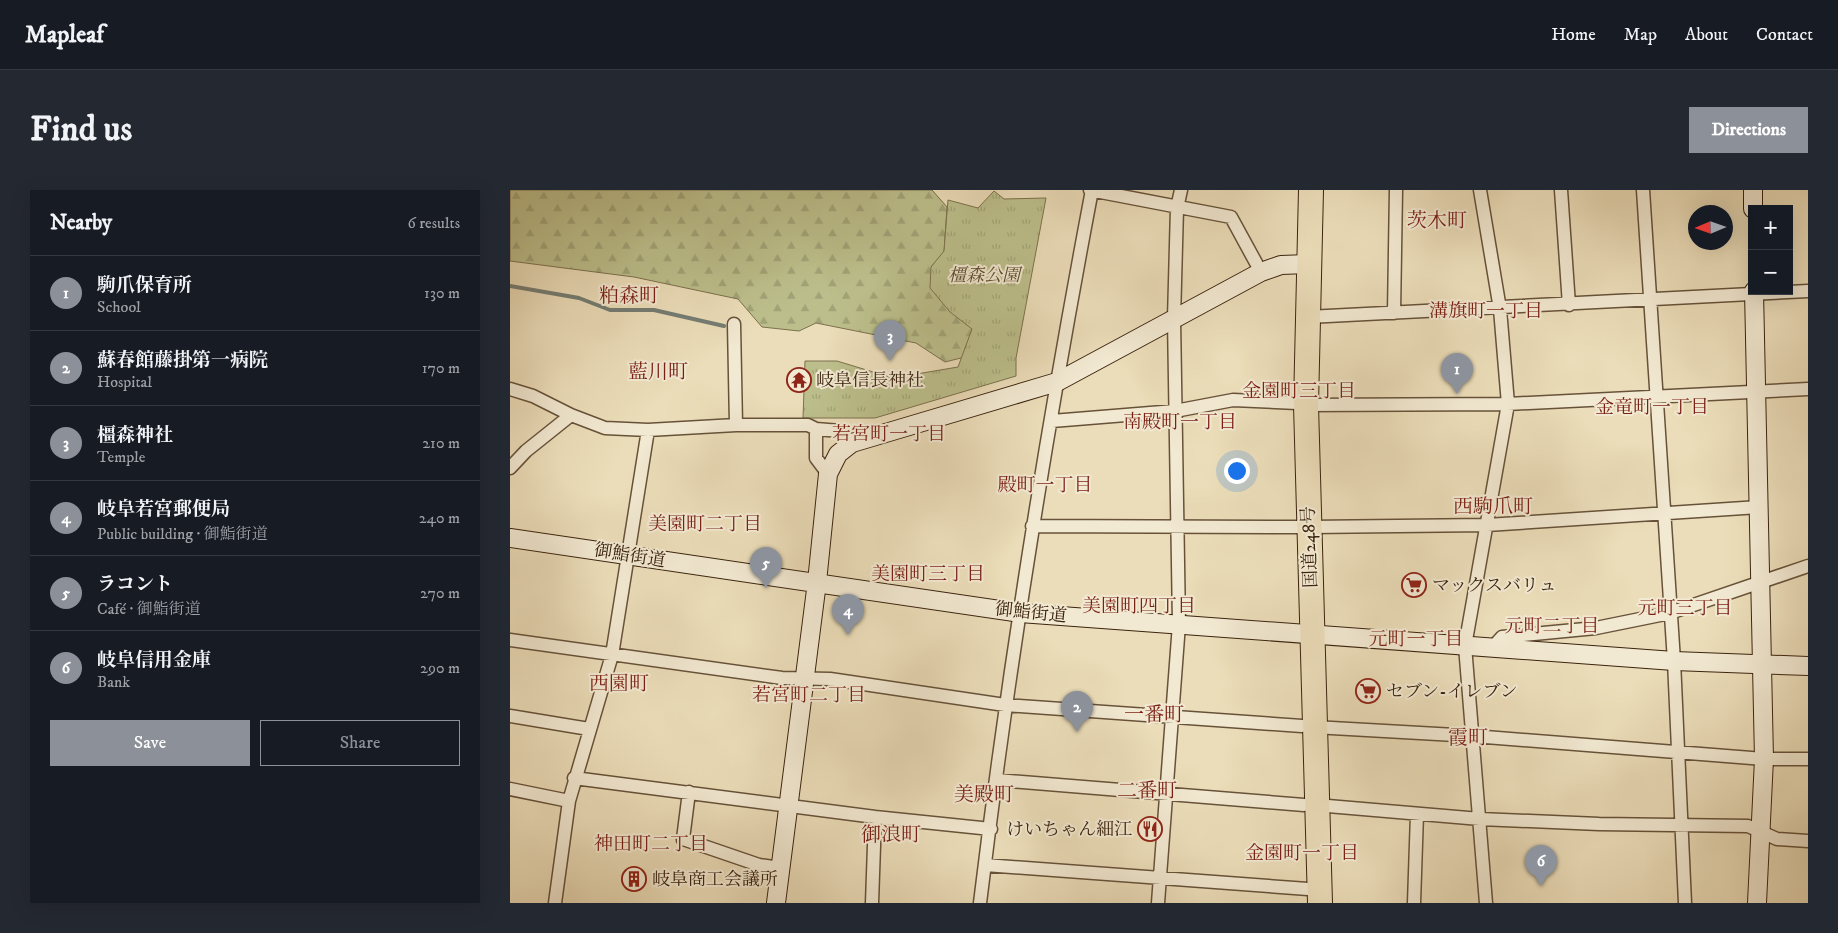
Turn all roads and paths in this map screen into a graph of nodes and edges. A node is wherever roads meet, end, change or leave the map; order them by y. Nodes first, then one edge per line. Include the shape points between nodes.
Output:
1 (1091, 190) edge
2 (1181, 190) edge
3 (1300, 190) edge
4 (1311, 190) edge
5 (1396, 190) edge
6 (1480, 190) edge
7 (1561, 190) edge
8 (1642, 190) edge
9 (1753, 190) edge
10 (1753, 205) edge
11 (1177, 208) junction
12 (1303, 264) junction
13 (1261, 272) junction
14 (1808, 291) edge
15 (1793, 292) edge
16 (1748, 293) edge
17 (1754, 295) edge
18 (1650, 300) junction
19 (1569, 305) junction
20 (1500, 309) junction
21 (1394, 313) junction
22 (1308, 317) junction
23 (1174, 319) junction
24 (734, 324) dead end
25 (1057, 382) junction
26 (510, 389) edge
27 (1808, 389) edge
28 (1757, 390) junction
29 (1657, 395) junction
30 (1302, 404) junction
31 (1508, 404) junction
32 (1175, 411) junction
33 (571, 415) junction
34 (1052, 421) junction
35 (736, 425) junction
36 (816, 429) junction
37 (648, 430) junction
38 (852, 443) junction
39 (510, 468) edge
40 (828, 474) junction
41 (1760, 507) junction
42 (1664, 514) junction
43 (1487, 525) junction
44 (1032, 526) junction
45 (1177, 526) junction
46 (1303, 527) junction
47 (510, 538) edge
48 (627, 555) junction
49 (1808, 566) edge
50 (818, 582) junction
51 (1760, 584) junction
52 (1020, 613) junction
53 (1670, 613) junction
54 (1179, 624) junction
55 (1306, 634) junction
56 (510, 640) edge
57 (1465, 646) junction
58 (1492, 648) junction
59 (612, 655) junction
60 (1674, 661) junction
61 (1762, 666) junction
62 (1808, 666) edge
63 (805, 679) junction
64 (1005, 705) junction
65 (510, 716) edge
66 (1171, 716) junction
67 (1308, 726) junction
68 (589, 729) junction
69 (1473, 736) junction
70 (1677, 752) junction
71 (1764, 759) junction
72 (1808, 760) edge
73 (574, 778) junction
74 (997, 780) junction
75 (510, 789) edge
76 (689, 792) junction
77 (1165, 794) junction
78 (569, 801) junction
79 (789, 804) junction
80 (1310, 805) junction
81 (1417, 814) junction
82 (875, 817) junction
83 (1480, 819) junction
84 (1681, 824) junction
85 (991, 829) junction
86 (1762, 832) junction
87 (1808, 841) edge
88 (985, 865) junction
89 (780, 868) junction
90 (1159, 878) junction
91 (1312, 898) edge
92 (555, 903) edge
93 (776, 903) edge
94 (872, 903) edge
95 (980, 903) edge
96 (1158, 903) edge
97 (1414, 903) edge
98 (1486, 903) edge
99 (1685, 903) edge
100 (1757, 903) edge

1 - 11 street
1 - 25 street
2 - 11 street
3 - 12 highway, 国道248号
4 - 12 highway, 国道248号
5 - 21 street
6 - 20 street
7 - 19 street
8 - 18 street
9 - 10 street
11 - 13 street via 1231,217
11 - 23 street
12 - 13 street via 1281,265
12 - 22 highway, 国道248号
12 - 30 highway, 国道248号
13 - 23 street
14 - 15 street
16 - 18 street
17 - 28 street
18 - 19 street
18 - 29 street
19 - 20 street
20 - 21 street
20 - 31 street
21 - 22 street
22 - 30 highway, 国道248号
23 - 25 street
23 - 32 street
24 - 35 street
25 - 34 street
25 - 38 street
26 - 33 street via 533,396
27 - 28 street
28 - 29 street
28 - 41 street
29 - 31 street
29 - 42 street
30 - 31 street
30 - 32 street via 1233,400
30 - 46 highway, 国道248号
31 - 43 street
32 - 34 street
32 - 45 street
33 - 37 street via 605,428
33 - 39 street
34 - 44 street
35 - 36 street via 808,425
35 - 37 street
36 - 38 street via 840,431
36 - 40 street via 816,458
37 - 48 street
38 - 40 street via 838,454
40 - 50 street
41 - 42 street
41 - 51 street
42 - 43 street
42 - 53 street
43 - 46 street
43 - 57 street
44 - 45 street
44 - 52 street
45 - 46 street
45 - 54 street
46 - 55 highway, 国道248号
47 - 48 street, 御鮨街道
48 - 50 street, 御鮨街道
48 - 59 street
49 - 51 street
50 - 52 street, 御鮨街道
50 - 63 street
51 - 53 street
51 - 61 street
52 - 54 street, 御鮨街道
52 - 64 street
53 - 58 street via 1596,628 1502,637
53 - 60 street
54 - 55 street, 御鮨街道
54 - 66 street
55 - 57 street, 御鮨街道
55 - 67 highway, 国道248号
56 - 59 street
57 - 58 street, 御鮨街道
57 - 69 street
58 - 60 street, 御鮨街道
59 - 63 street
59 - 68 street
60 - 61 street, 御鮨街道
60 - 70 street
61 - 62 street, 御鮨街道
61 - 71 street
63 - 64 street via 830,679
63 - 79 street
64 - 66 street
64 - 74 street
65 - 68 street
66 - 67 street
66 - 77 street
67 - 69 street
67 - 80 highway, 国道248号
68 - 73 street
69 - 70 street
69 - 83 street
70 - 71 street
70 - 84 street
71 - 72 street
71 - 86 street
73 - 76 street
73 - 78 street
74 - 77 street
74 - 85 street
75 - 78 street
76 - 79 street
76 - 89 street via 683,839 759,865
77 - 80 street
77 - 90 street
78 - 92 street
79 - 82 street
79 - 89 street
80 - 81 street
80 - 91 highway, 国道248号
81 - 83 street
81 - 97 street
82 - 85 street
82 - 94 street
83 - 84 street
83 - 98 street
84 - 86 street via 1748,826
84 - 99 street
85 - 88 street
86 - 87 street via 1776,839
86 - 100 street
88 - 90 street
88 - 95 street
89 - 93 street
90 - 91 street
90 - 96 street

